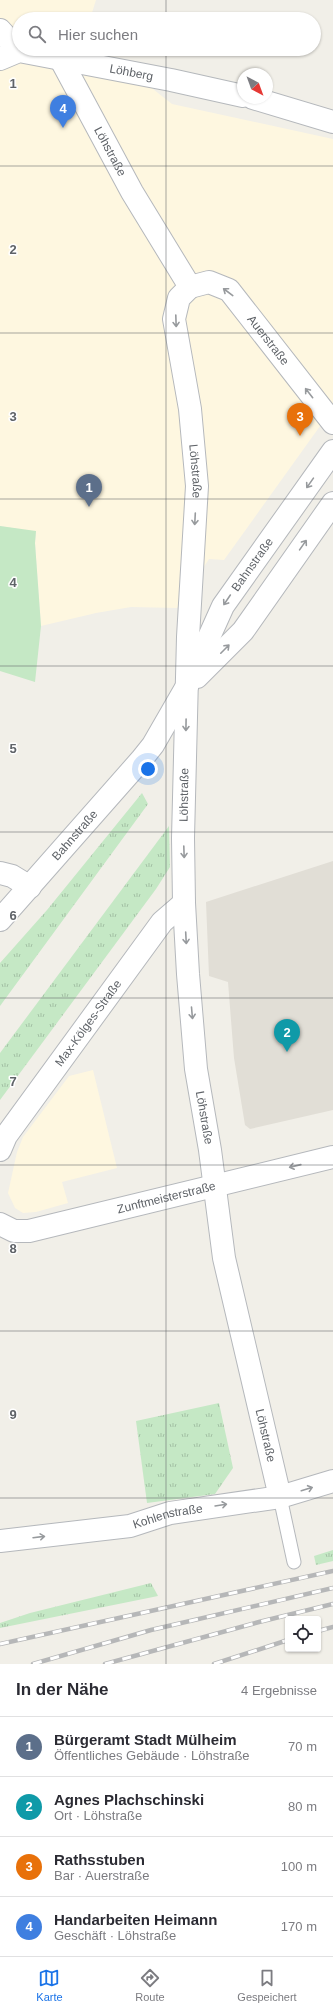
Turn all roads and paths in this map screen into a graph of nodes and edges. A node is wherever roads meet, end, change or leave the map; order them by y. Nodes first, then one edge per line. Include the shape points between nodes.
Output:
1 (0, 30) edge
2 (10, 55) edge
3 (27, 56) edge
4 (60, 58) junction
5 (237, 95) edge
6 (273, 104) edge
7 (333, 122) edge
8 (190, 287) junction
9 (333, 423) edge
10 (333, 451) edge
11 (333, 503) edge
12 (187, 686) junction
13 (0, 873) edge
14 (30, 887) junction
15 (184, 903) junction
16 (0, 920) edge
17 (0, 1150) edge
18 (333, 1157) edge
19 (214, 1185) junction
20 (0, 1224) edge
21 (333, 1481) edge
22 (280, 1497) junction
23 (0, 1541) edge
24 (294, 1562) dead end

1 - 2 street, Löhberg
3 - 4 street, Löhberg
4 - 5 street, Löhberg
4 - 8 street, Löhstraße via 132,192
6 - 7 street
9 -> 8 street, Auerstraße via 229,290 209,282
8 -> 12 street, Löhstraße via 179,298 174,319 190,409 197,486
10 -> 12 street, Bahnstraße via 223,606
12 -> 11 street, Bahnstraße via 243,631
12 - 14 street, Bahnstraße via 153,745
12 -> 15 street, Löhstraße
13 - 14 street via 12,876
14 - 16 street, Bahnstraße
15 - 17 street, Max-Kölges-Straße via 162,922 6,1136
15 -> 19 street, Löhstraße via 196,1069
18 -> 19 street, Zunftmeisterstraße
19 - 20 street, Zunftmeisterstraße via 29,1231 14,1231
19 - 22 street, Löhstraße via 224,1258
22 -> 21 street, Kohlenstraße
23 -> 22 street, Kohlenstraße via 130,1526 170,1513
22 - 24 lane, Löhstraße

